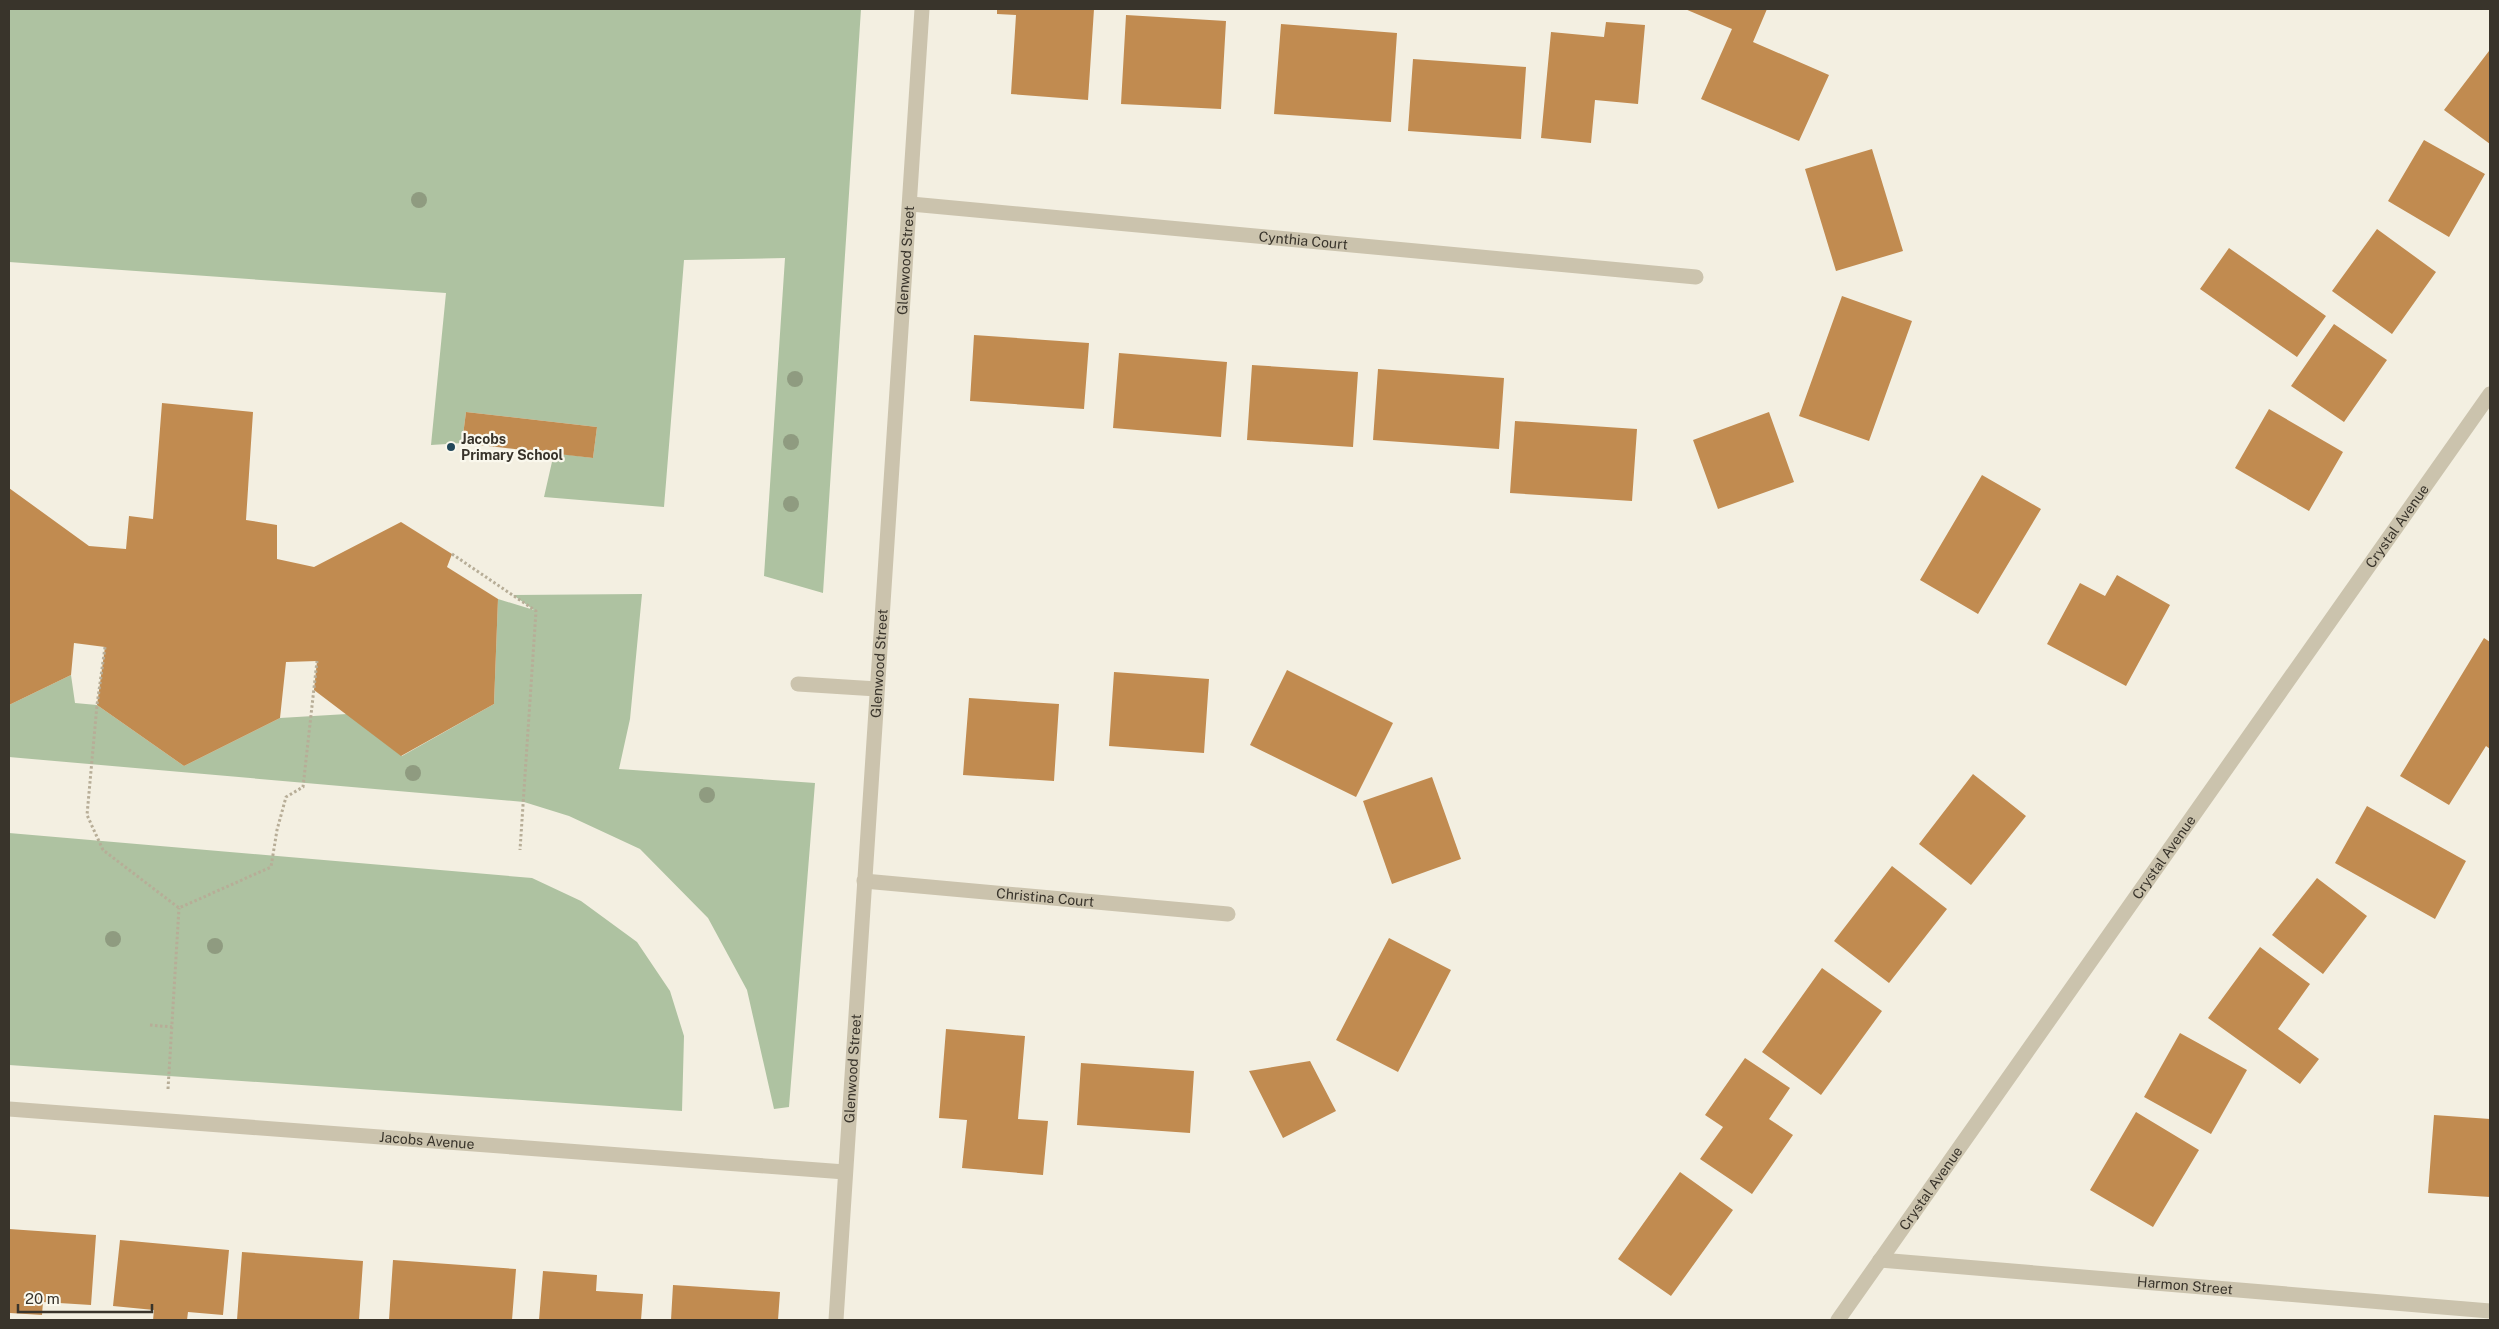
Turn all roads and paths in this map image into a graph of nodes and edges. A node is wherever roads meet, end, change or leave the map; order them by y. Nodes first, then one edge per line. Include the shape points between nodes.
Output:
1 (922, 9) edge
2 (910, 204) junction
3 (1696, 277) dead end
4 (2490, 394) edge
5 (452, 554) dead end
6 (105, 647) dead end
7 (317, 662) dead end
8 (798, 684) dead end
9 (877, 690) junction
10 (520, 850) dead end
11 (864, 881) junction
12 (179, 908) junction
13 (1228, 914) dead end
14 (150, 1025) dead end
15 (172, 1027) junction
16 (9, 1109) edge
17 (166, 1122) junction
18 (844, 1172) junction
19 (1880, 1260) junction
20 (2490, 1311) edge
21 (836, 1320) edge
22 (1838, 1320) edge

1 - 2 street, Glenwood Street
2 - 3 street, Cynthia Court
2 - 9 street, Glenwood Street
4 - 19 street, Crystal Avenue
5 - 10 path via 536,611
6 - 12 path via 87,815 104,850
7 - 12 path via 303,787 286,797 271,867
8 - 9 street
9 - 11 street, Glenwood Street
11 - 13 street, Christina Court
11 - 18 street, Glenwood Street
12 - 15 path
14 - 15 path
15 - 17 path
16 - 17 street, Jacobs Avenue
17 - 18 street, Jacobs Avenue
18 - 21 street, Glenwood Street
19 - 20 street, Harmon Street
19 - 22 street, Crystal Avenue

